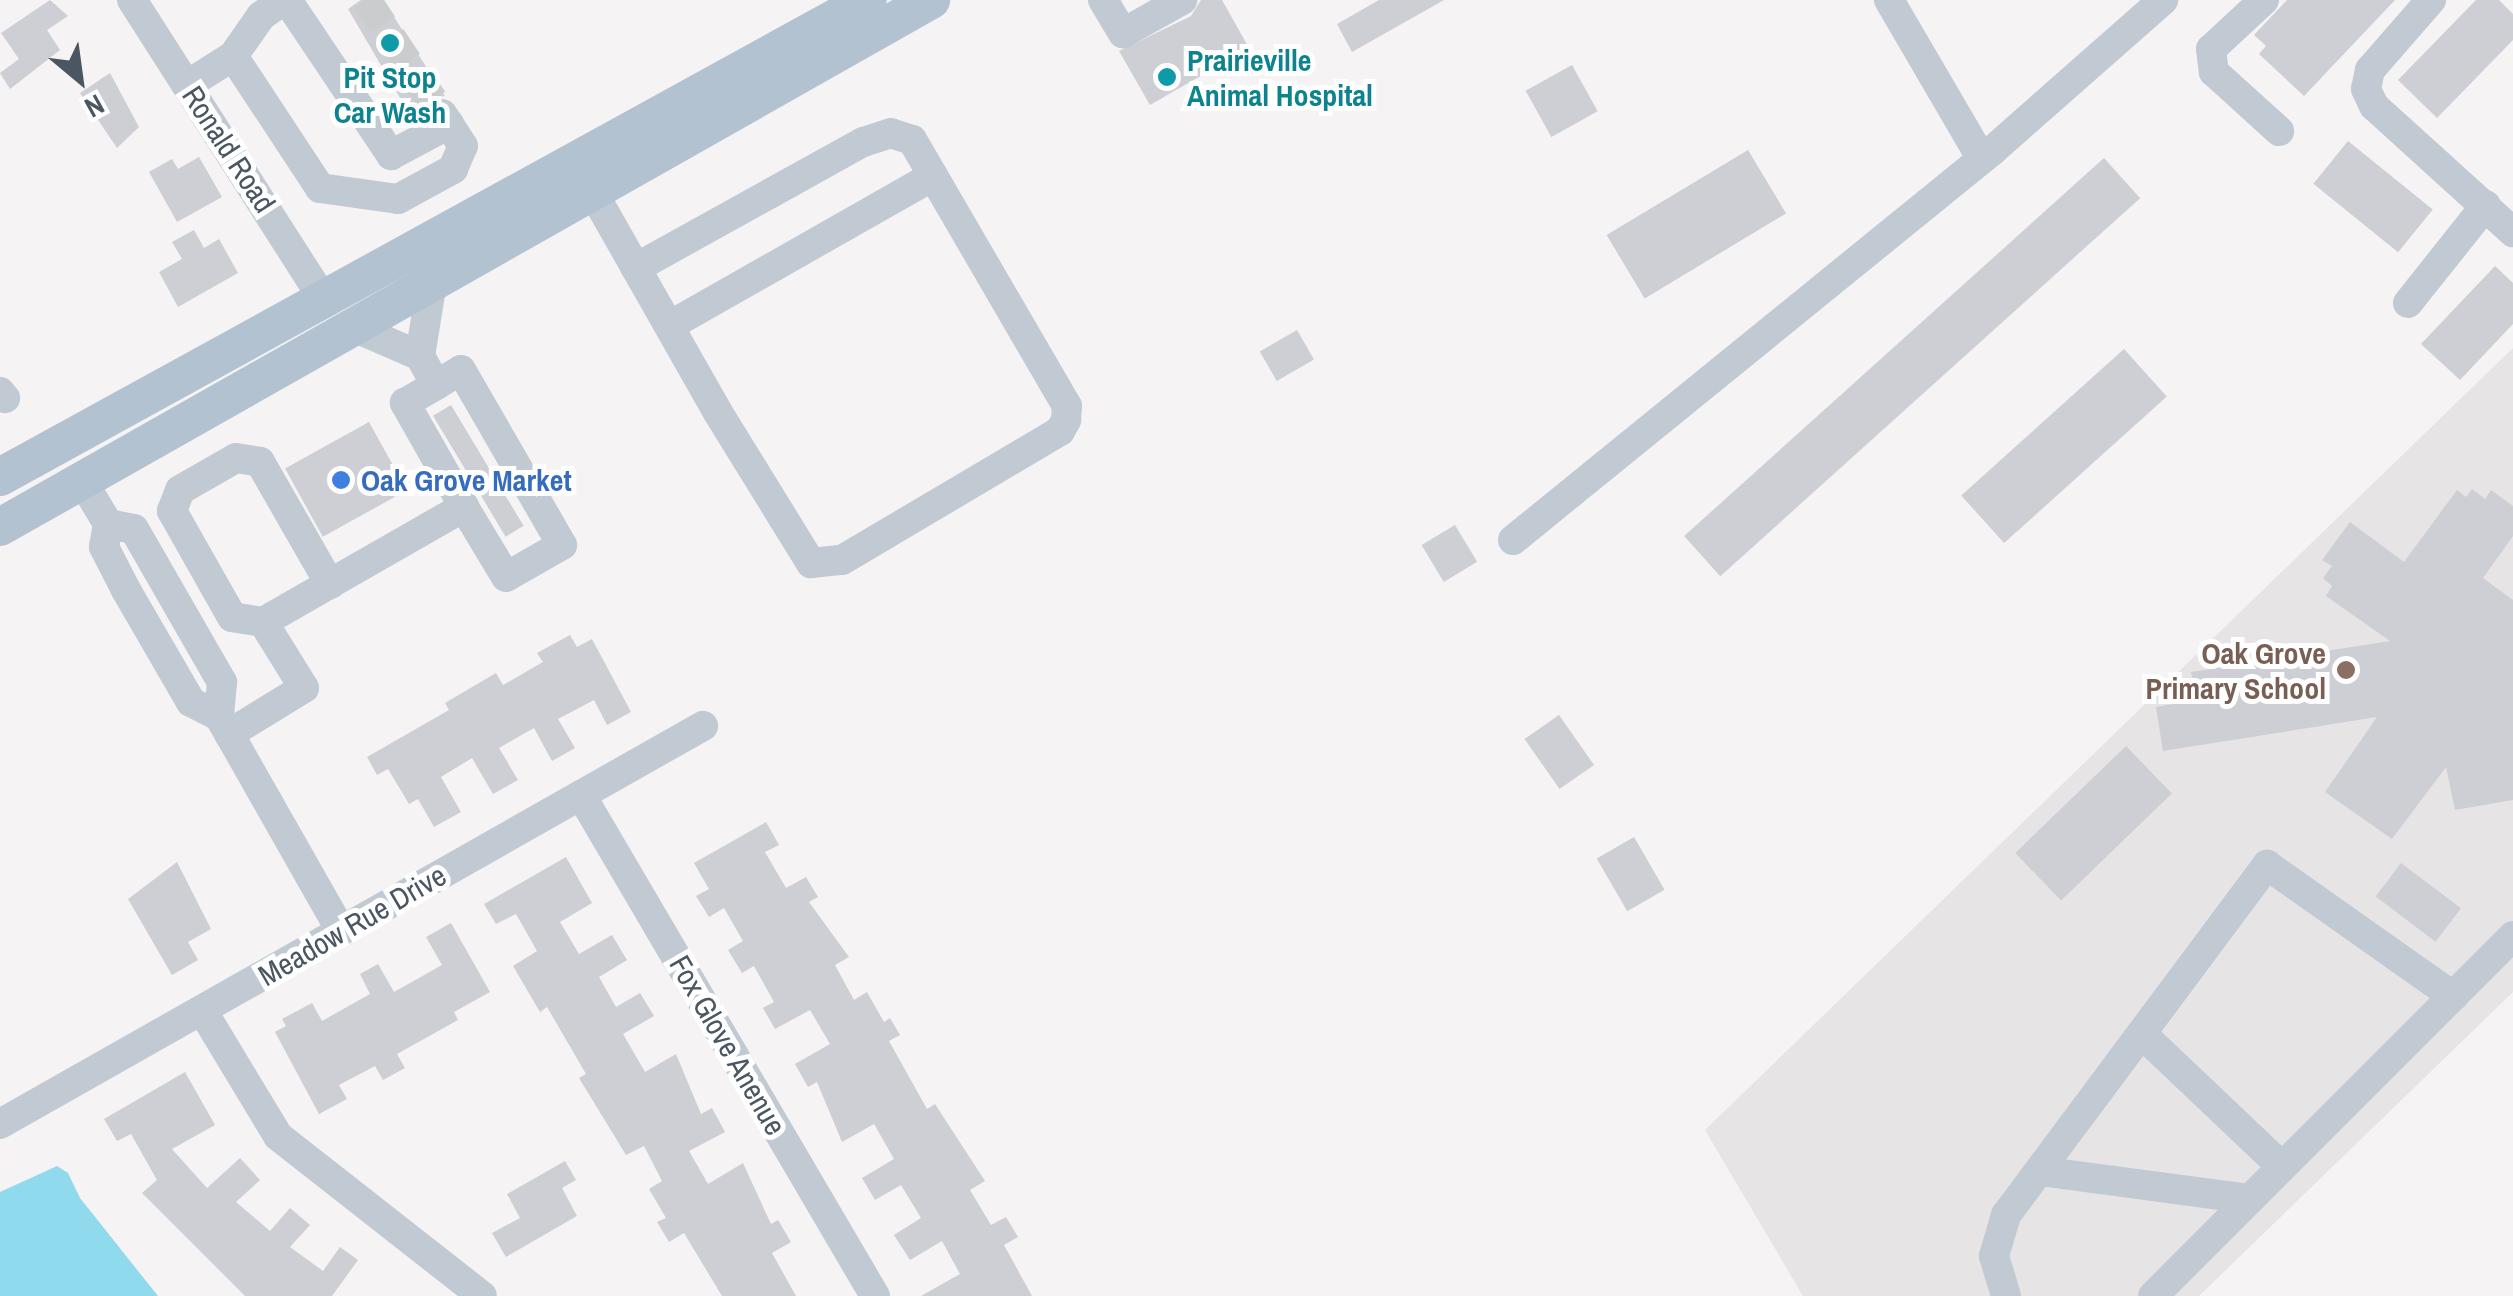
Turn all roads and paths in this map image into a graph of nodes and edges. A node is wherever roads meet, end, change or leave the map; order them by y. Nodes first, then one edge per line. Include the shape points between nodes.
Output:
1 (132, 0) edge
2 (286, 0) edge
3 (868, 0) edge
4 (931, 0) edge
5 (1104, 0) edge
6 (1182, 0) edge
7 (1889, 0) edge
8 (2163, 0) edge
9 (2264, 0) edge
10 (2432, 0) edge
11 (233, 56) junction
12 (187, 85) junction
13 (2279, 131) dead end
14 (1982, 159) junction
15 (932, 176) junction
16 (595, 196) junction
17 (2486, 205) junction
18 (2513, 232) edge
19 (636, 268) junction
20 (430, 288) junction
21 (324, 300) junction
22 (2408, 303) dead end
23 (669, 326) junction
24 (358, 329) junction
25 (420, 356) junction
26 (436, 385) junction
27 (0, 477) edge
28 (84, 482) junction
29 (464, 506) junction
30 (108, 524) junction
31 (0, 527) edge
32 (1513, 540) dead end
33 (330, 584) junction
34 (176, 603) junction
35 (144, 622) junction
36 (263, 622) junction
37 (224, 725) junction
38 (703, 726) dead end
39 (582, 795) junction
40 (341, 931) junction
41 (2513, 936) edge
42 (2452, 996) junction
43 (202, 1010) junction
44 (2142, 1034) junction
45 (0, 1124) edge
46 (2282, 1168) junction
47 (2040, 1171) junction
48 (2250, 1200) junction
49 (482, 1296) edge
50 (875, 1296) edge
51 (2006, 1296) edge
52 (2154, 1296) edge

1 - 12 street, Ronald Road
2 - 11 street via 261,16
2 - 11 street via 391,155 446,119 463,146 460,164 398,199 320,188
3 - 21 main road
4 - 16 main road
5 - 6 street via 1123,33
7 - 14 street
8 - 14 street
9 - 13 street via 2211,49 2212,61 2214,72
10 - 17 street via 2370,70 2366,89 2374,106
11 - 12 street
12 - 21 street, Ronald Road
14 - 32 street
15 - 19 street via 912,140 891,133 862,142
15 - 23 street
15 - 23 street via 1067,406 1066,420 1060,431 842,560 811,563
16 - 19 street
16 - 20 main road
17 - 18 street
17 - 22 street
19 - 23 street
20 - 24 main road
20 - 25 street
21 - 27 main road
21 - 28 main road via 327,310 317,328 149,422
24 - 25 street
24 - 28 main road
25 - 26 street
26 - 29 street via 405,403
26 - 29 street via 461,370 562,545 506,577
28 - 30 street
28 - 31 main road
29 - 33 street
30 - 34 street via 134,530
30 - 35 street via 104,547
33 - 36 street
33 - 36 street via 260,462 236,458 180,490 172,511 232,617
34 - 35 street
34 - 37 street via 222,682
35 - 37 street via 191,702
36 - 37 street via 304,688
37 - 40 street
38 - 39 street, Meadow Rue Drive
39 - 40 street, Meadow Rue Drive
39 - 50 street, Fox Glove Anenue
40 - 43 street, Meadow Rue Drive
41 - 42 street
42 - 44 street via 2267,865
42 - 46 street
43 - 45 street, Meadow Rue Drive
43 - 49 street via 278,1136
44 - 46 street
44 - 47 street
46 - 48 street
47 - 48 street
47 - 51 street via 2006,1216 1994,1256
48 - 52 street

